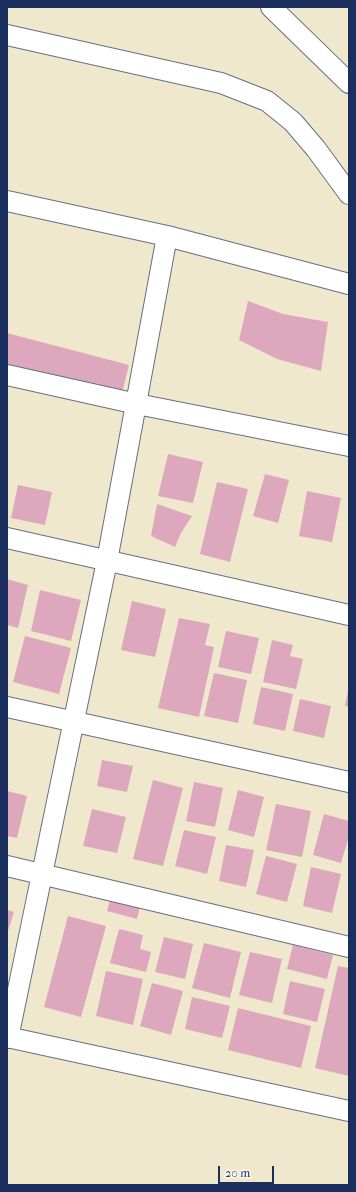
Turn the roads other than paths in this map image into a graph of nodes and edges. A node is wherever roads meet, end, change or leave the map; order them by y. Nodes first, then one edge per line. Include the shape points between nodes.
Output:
1 (271, 7) edge
2 (7, 36) edge
3 (349, 83) edge
4 (349, 194) edge
5 (7, 201) edge
6 (167, 236) junction
7 (349, 284) edge
8 (7, 375) edge
9 (137, 404) junction
10 (349, 446) edge
11 (7, 538) edge
12 (107, 561) junction
13 (349, 615) edge
14 (7, 707) edge
15 (73, 722) junction
16 (349, 782) edge
17 (7, 866) edge
18 (42, 874) junction
19 (349, 947) edge
20 (8, 1037) edge
21 (349, 1111) edge

1 - 3 street
2 - 4 street via 221,83 267,101 293,122
5 - 6 street
6 - 7 street
6 - 9 street
8 - 9 street
9 - 10 street
9 - 12 street
11 - 12 street
12 - 13 street
12 - 15 street
14 - 15 street
15 - 16 street
15 - 18 street
17 - 18 street
18 - 19 street
18 - 20 street
20 - 21 street

